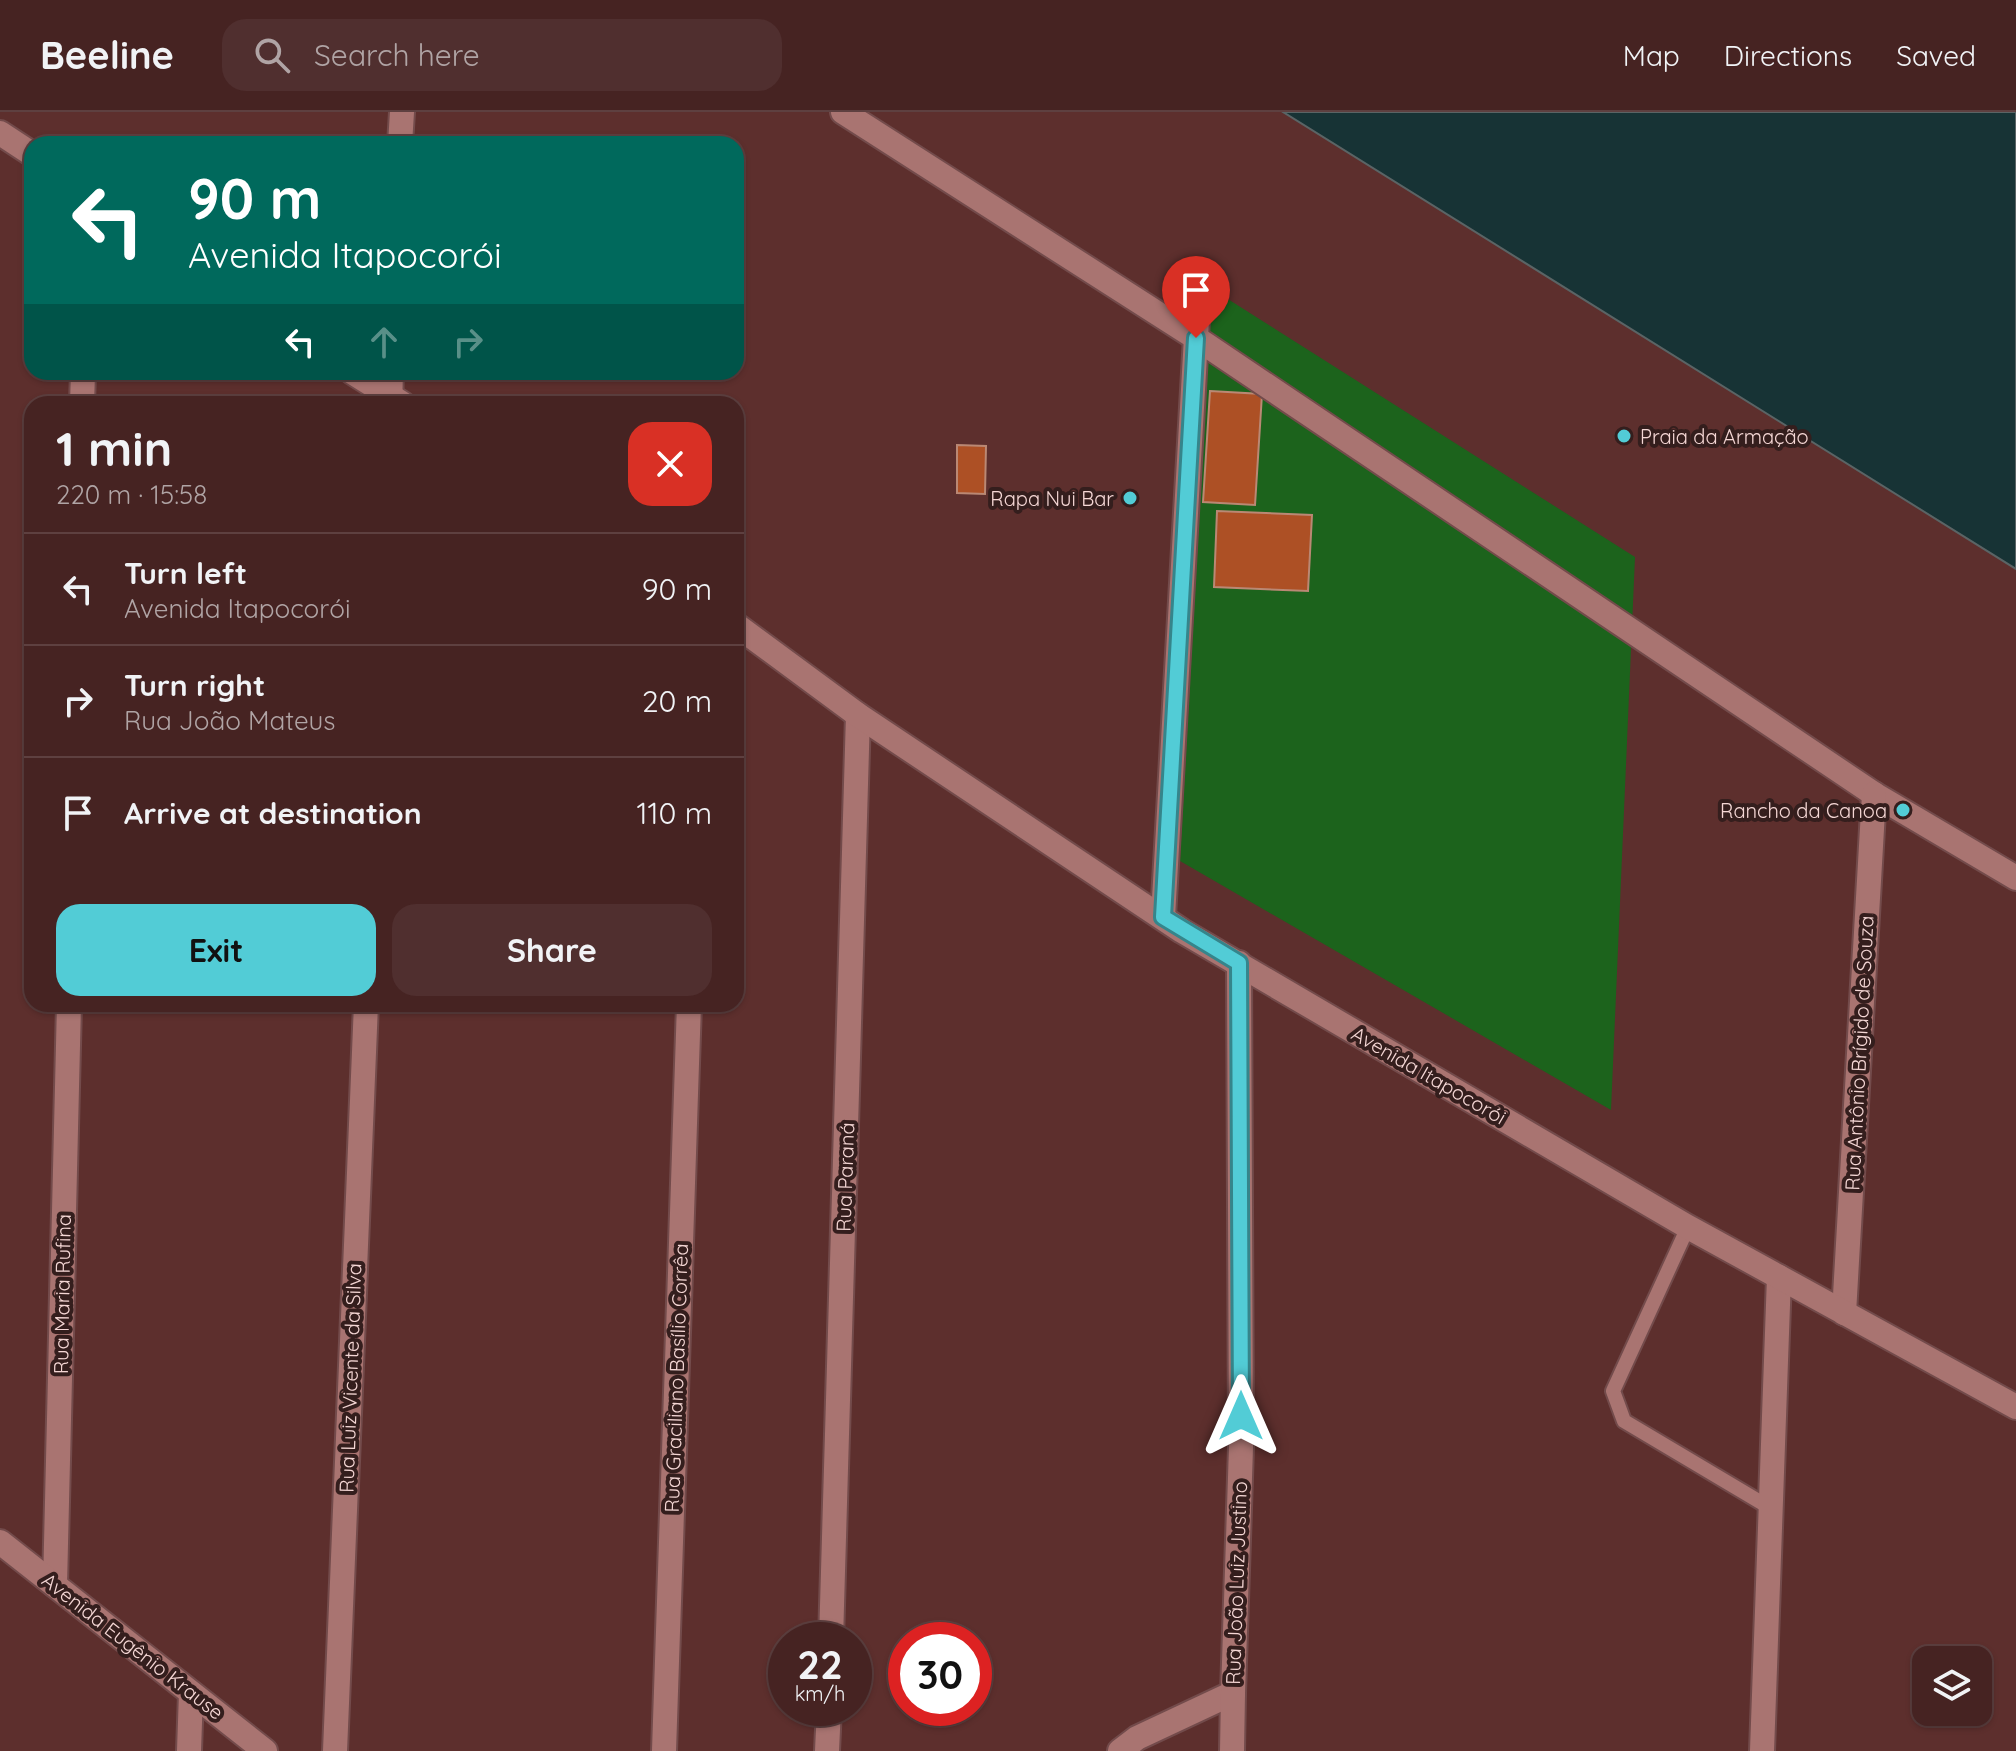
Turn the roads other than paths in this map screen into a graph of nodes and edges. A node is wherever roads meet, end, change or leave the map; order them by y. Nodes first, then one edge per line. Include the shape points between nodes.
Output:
1 (402, 112) edge
2 (843, 112) edge
3 (0, 133) edge
4 (400, 136) edge
5 (24, 149) edge
6 (1198, 302) dead end
7 (1196, 338) junction
8 (367, 380) edge
9 (394, 394) edge
10 (744, 631) edge
11 (858, 715) junction
12 (1874, 794) junction
13 (2016, 878) edge
14 (1163, 917) junction
15 (1239, 963) junction
16 (69, 1012) edge
17 (366, 1012) edge
18 (689, 1012) edge
19 (1688, 1227) junction
20 (1779, 1277) junction
21 (1844, 1313) junction
22 (2016, 1407) edge
23 (1772, 1509) junction
24 (0, 1542) edge
25 (55, 1585) junction
26 (832, 1622) edge
27 (191, 1693) junction
28 (1233, 1693) junction
29 (828, 1726) edge
30 (189, 1751) edge
31 (265, 1751) edge
32 (335, 1751) edge
33 (664, 1751) edge
34 (827, 1751) edge
35 (1120, 1751) edge
36 (1232, 1751) edge
37 (1762, 1751) edge

1 - 4 street
2 - 7 street
3 - 5 street
6 - 7 street
7 - 12 street
7 - 14 street
8 - 9 street
10 - 11 street, Avenida Itapocorói
11 - 14 street, Avenida Itapocorói
11 - 26 street, Rua Paraná
12 - 13 street
12 - 21 street, Rua Antônio Brígido de Souza
14 - 15 street, Avenida Itapocorói
15 - 19 street, Avenida Itapocorói
15 - 28 street, Rua João Luiz Justino via 1241,1447
16 - 25 street, Rua Maria Rufina
17 - 32 street, Rua Luiz Vicente da Silva
18 - 33 street, Rua Graciliano Basílio Corrêa
19 - 20 street, Avenida Itapocorói
19 - 23 lane via 1613,1391 1616,1406 1624,1421
20 - 21 street, Avenida Itapocorói
20 - 23 street
21 - 22 street, Avenida Itapocorói
23 - 37 street
24 - 25 street, Avenida Eugênio Krause
25 - 27 street, Avenida Eugênio Krause
27 - 30 street
27 - 31 street, Avenida Eugênio Krause
28 - 35 street, Rua João Luiz Justino
28 - 36 street
29 - 34 street

